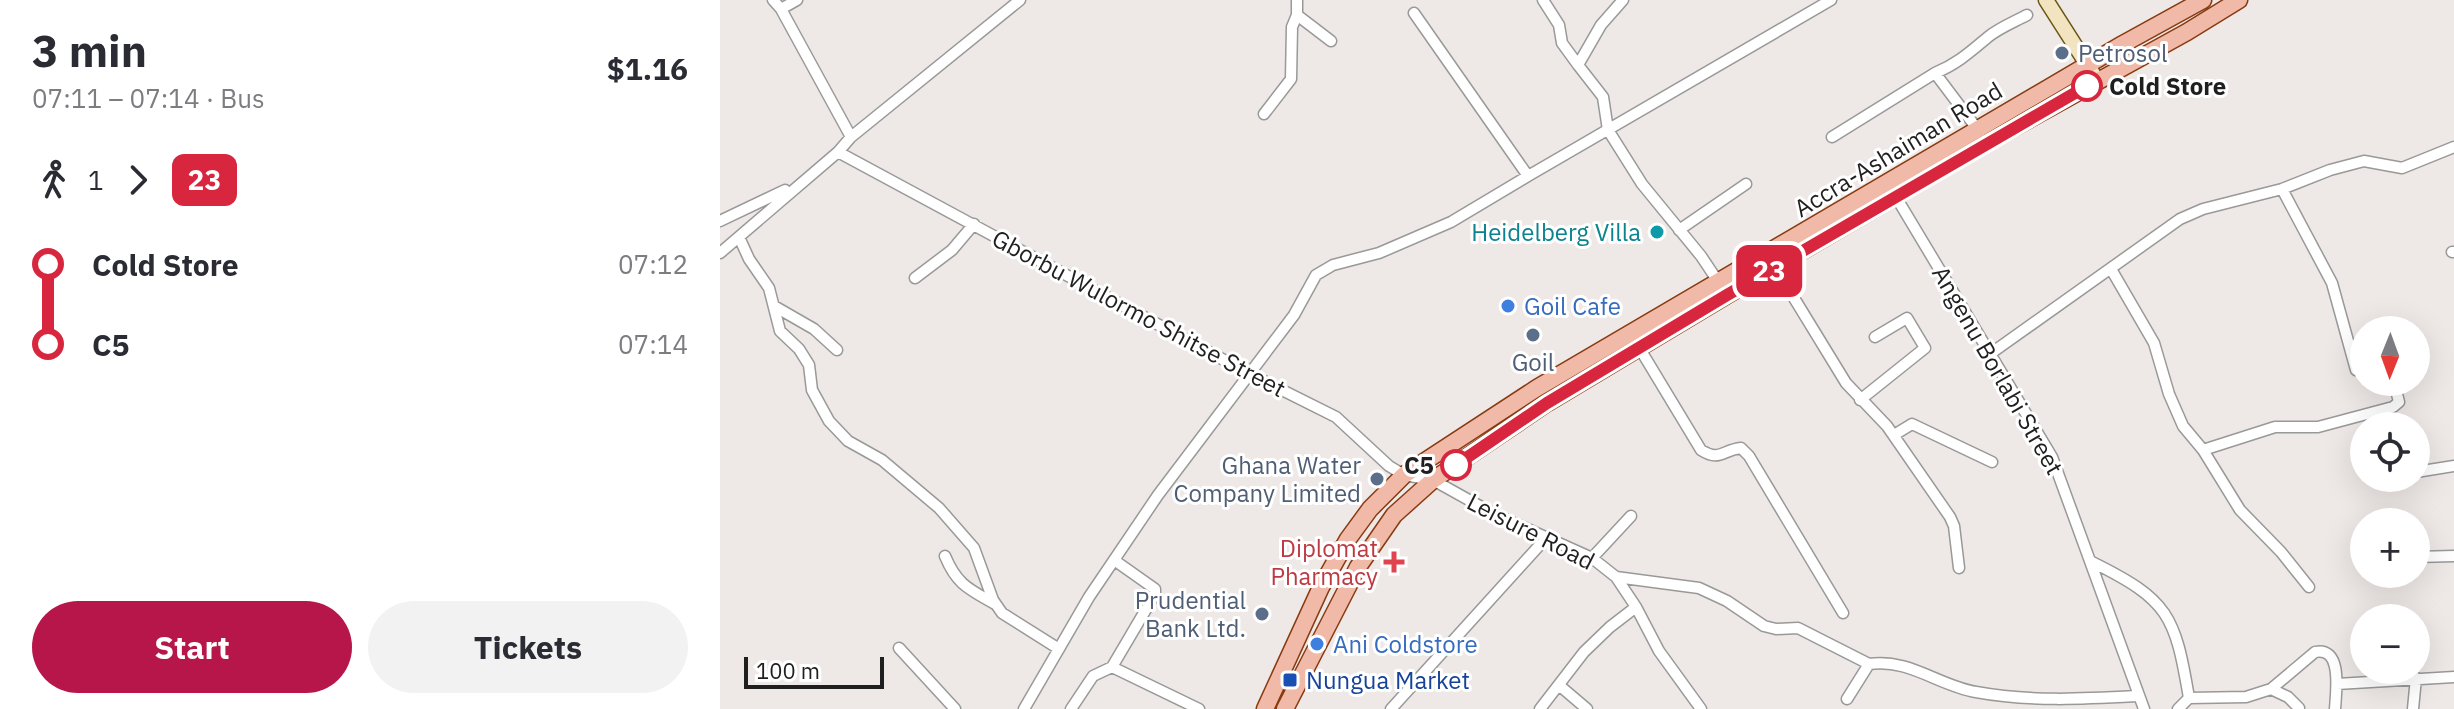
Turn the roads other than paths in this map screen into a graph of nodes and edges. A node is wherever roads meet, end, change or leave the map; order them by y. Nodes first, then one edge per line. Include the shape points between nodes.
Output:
1 (773, 0) edge
2 (797, 0) edge
3 (1020, 0) edge
4 (1297, 0) edge
5 (1543, 0) edge
6 (1623, 0) edge
7 (1831, 0) edge
8 (2203, 0) edge
9 (2239, 0) edge
10 (2048, 1) edge
11 (781, 9) junction
12 (1414, 13) dead end
13 (1297, 15) junction
14 (2027, 15) dead end
15 (1331, 41) dead end
16 (1578, 65) junction
17 (2087, 65) junction
18 (1935, 73) junction
19 (2097, 80) junction
20 (1264, 114) dead end
21 (1608, 130) junction
22 (1978, 130) junction
23 (851, 137) junction
24 (1832, 137) dead end
25 (2454, 147) edge
26 (838, 152) junction
27 (1528, 176) junction
28 (798, 184) junction
29 (1746, 184) dead end
30 (2282, 189) junction
31 (1896, 197) junction
32 (720, 221) edge
33 (974, 224) junction
34 (1679, 230) junction
35 (739, 237) junction
36 (720, 253) edge
37 (1775, 267) junction
38 (2111, 269) junction
39 (915, 278) dead end
40 (1719, 283) junction
41 (774, 306) junction
42 (1875, 337) dead end
43 (2350, 348) edge
44 (1640, 349) junction
45 (837, 350) dead end
46 (1990, 354) junction
47 (1248, 373) junction
48 (2398, 396) edge
49 (1860, 400) junction
50 (1894, 435) junction
51 (2203, 450) junction
52 (1992, 462) dead end
53 (2454, 466) edge
54 (2430, 470) edge
55 (1404, 475) junction
56 (1433, 480) junction
57 (1631, 516) dead end
58 (1547, 537) junction
59 (945, 556) dead end
60 (2454, 556) edge
61 (2430, 557) edge
62 (1592, 558) junction
63 (1114, 560) junction
64 (2092, 562) junction
65 (1959, 568) dead end
66 (1616, 577) junction
67 (2309, 587) dead end
68 (995, 604) junction
69 (1636, 607) junction
70 (1843, 613) dead end
71 (899, 648) dead end
72 (1059, 649) junction
73 (1869, 664) junction
74 (1112, 667) junction
75 (2454, 677) edge
76 (2430, 678) edge
77 (2350, 683) edge
78 (2337, 684) junction
79 (2415, 684) edge
80 (1560, 686) junction
81 (2271, 689) junction
82 (2138, 696) junction
83 (2189, 698) junction
84 (1847, 699) dead end
85 (2216, 699) junction
86 (2299, 708) edge
87 (955, 709) edge
88 (1024, 709) edge
89 (1071, 709) edge
90 (1199, 709) edge
91 (1265, 709) edge
92 (1285, 709) edge
93 (1391, 709) edge
94 (1540, 709) edge
95 (1587, 709) edge
96 (1701, 709) edge
97 (2144, 709) edge
98 (2178, 709) edge
99 (2223, 709) edge
100 (2335, 709) edge
101 (2413, 709) edge

1 - 11 street
2 - 11 street
3 - 23 street
4 - 13 street
5 - 16 street
6 - 16 street
7 - 21 street
8 - 17 main road, Accra-Ashaiman Road
9 - 19 main road, Accra-Ashaiman Road
10 - 17 street
11 - 23 street
12 - 27 street
13 - 15 street
13 - 20 street via 1291,79
14 - 18 street
16 - 21 street via 1603,97
17 - 19 street
17 - 22 main road, Accra-Ashaiman Road
18 - 22 street
18 - 24 street
19 - 31 main road, Accra-Ashaiman Road
21 - 27 street
21 - 34 street
22 - 40 main road, Accra-Ashaiman Road
23 - 26 street
25 - 30 street via 2402,168 2364,161
26 - 28 street
26 - 33 street, Gborbu Wulormo Shitse Street
27 - 47 street via 1423,235 1322,270
28 - 32 street
28 - 35 street
29 - 34 street
30 - 38 street via 2180,219
30 - 43 street via 2332,283
31 - 37 main road, Accra-Ashaiman Road
31 - 46 street, Angenu Borlabi Street
33 - 39 street via 952,250
33 - 47 street, Gborbu Wulormo Shitse Street
34 - 40 street
35 - 36 street
35 - 41 street
37 - 44 main road, Accra-Ashaiman Road
37 - 49 street
38 - 46 street
38 - 51 street via 2154,343 2183,426
40 - 55 main road, Accra-Ashaiman Road via 1537,388
41 - 45 street via 814,329
41 - 68 street via 780,331 809,365 812,390 829,421 945,514 974,548
42 - 49 street via 1907,318 1925,348
44 - 56 main road, Accra-Ashaiman Road via 1547,403
44 - 70 street via 1701,450 1711,456 1741,448 1749,456
46 - 64 street, Angenu Borlabi Street via 2052,457
47 - 55 street, Gborbu Wulormo Shitse Street via 1336,417
47 - 63 street
48 - 51 street via 2393,407 2318,427 2275,427
49 - 50 street
50 - 52 street via 1912,424
50 - 65 street via 1950,517
51 - 67 street via 2240,510
53 - 54 street
55 - 56 street, Gborbu Wulormo Shitse Street
55 - 91 main road, Accra-Ashaiman Road via 1348,539
56 - 58 street, Leisure Road
56 - 92 main road, Accra-Ashaiman Road via 1394,515 1358,567
57 - 62 street
58 - 62 street, Leisure Road
58 - 93 street
59 - 68 street via 965,588
60 - 61 street
62 - 66 street, Leisure Road
63 - 72 street
63 - 74 street via 1147,582 1155,594
64 - 82 street, Angenu Borlabi Street
64 - 83 street via 2161,606 2181,647
66 - 69 street, Leisure Road
66 - 73 street via 1699,588 1764,626 1798,628
68 - 72 street
69 - 80 street via 1584,652
69 - 96 street, Leisure Road via 1659,651
71 - 87 street
72 - 88 street
73 - 82 street via 1887,661 1972,692 2021,699
73 - 84 street
74 - 89 street via 1093,676
74 - 90 street
75 - 76 street
77 - 78 street
78 - 81 street via 2332,657 2321,650
78 - 100 street
79 - 101 street
80 - 94 street
80 - 95 street
81 - 85 street
81 - 86 street
82 - 97 street, Angenu Borlabi Street
83 - 85 street
83 - 98 street
85 - 99 street

